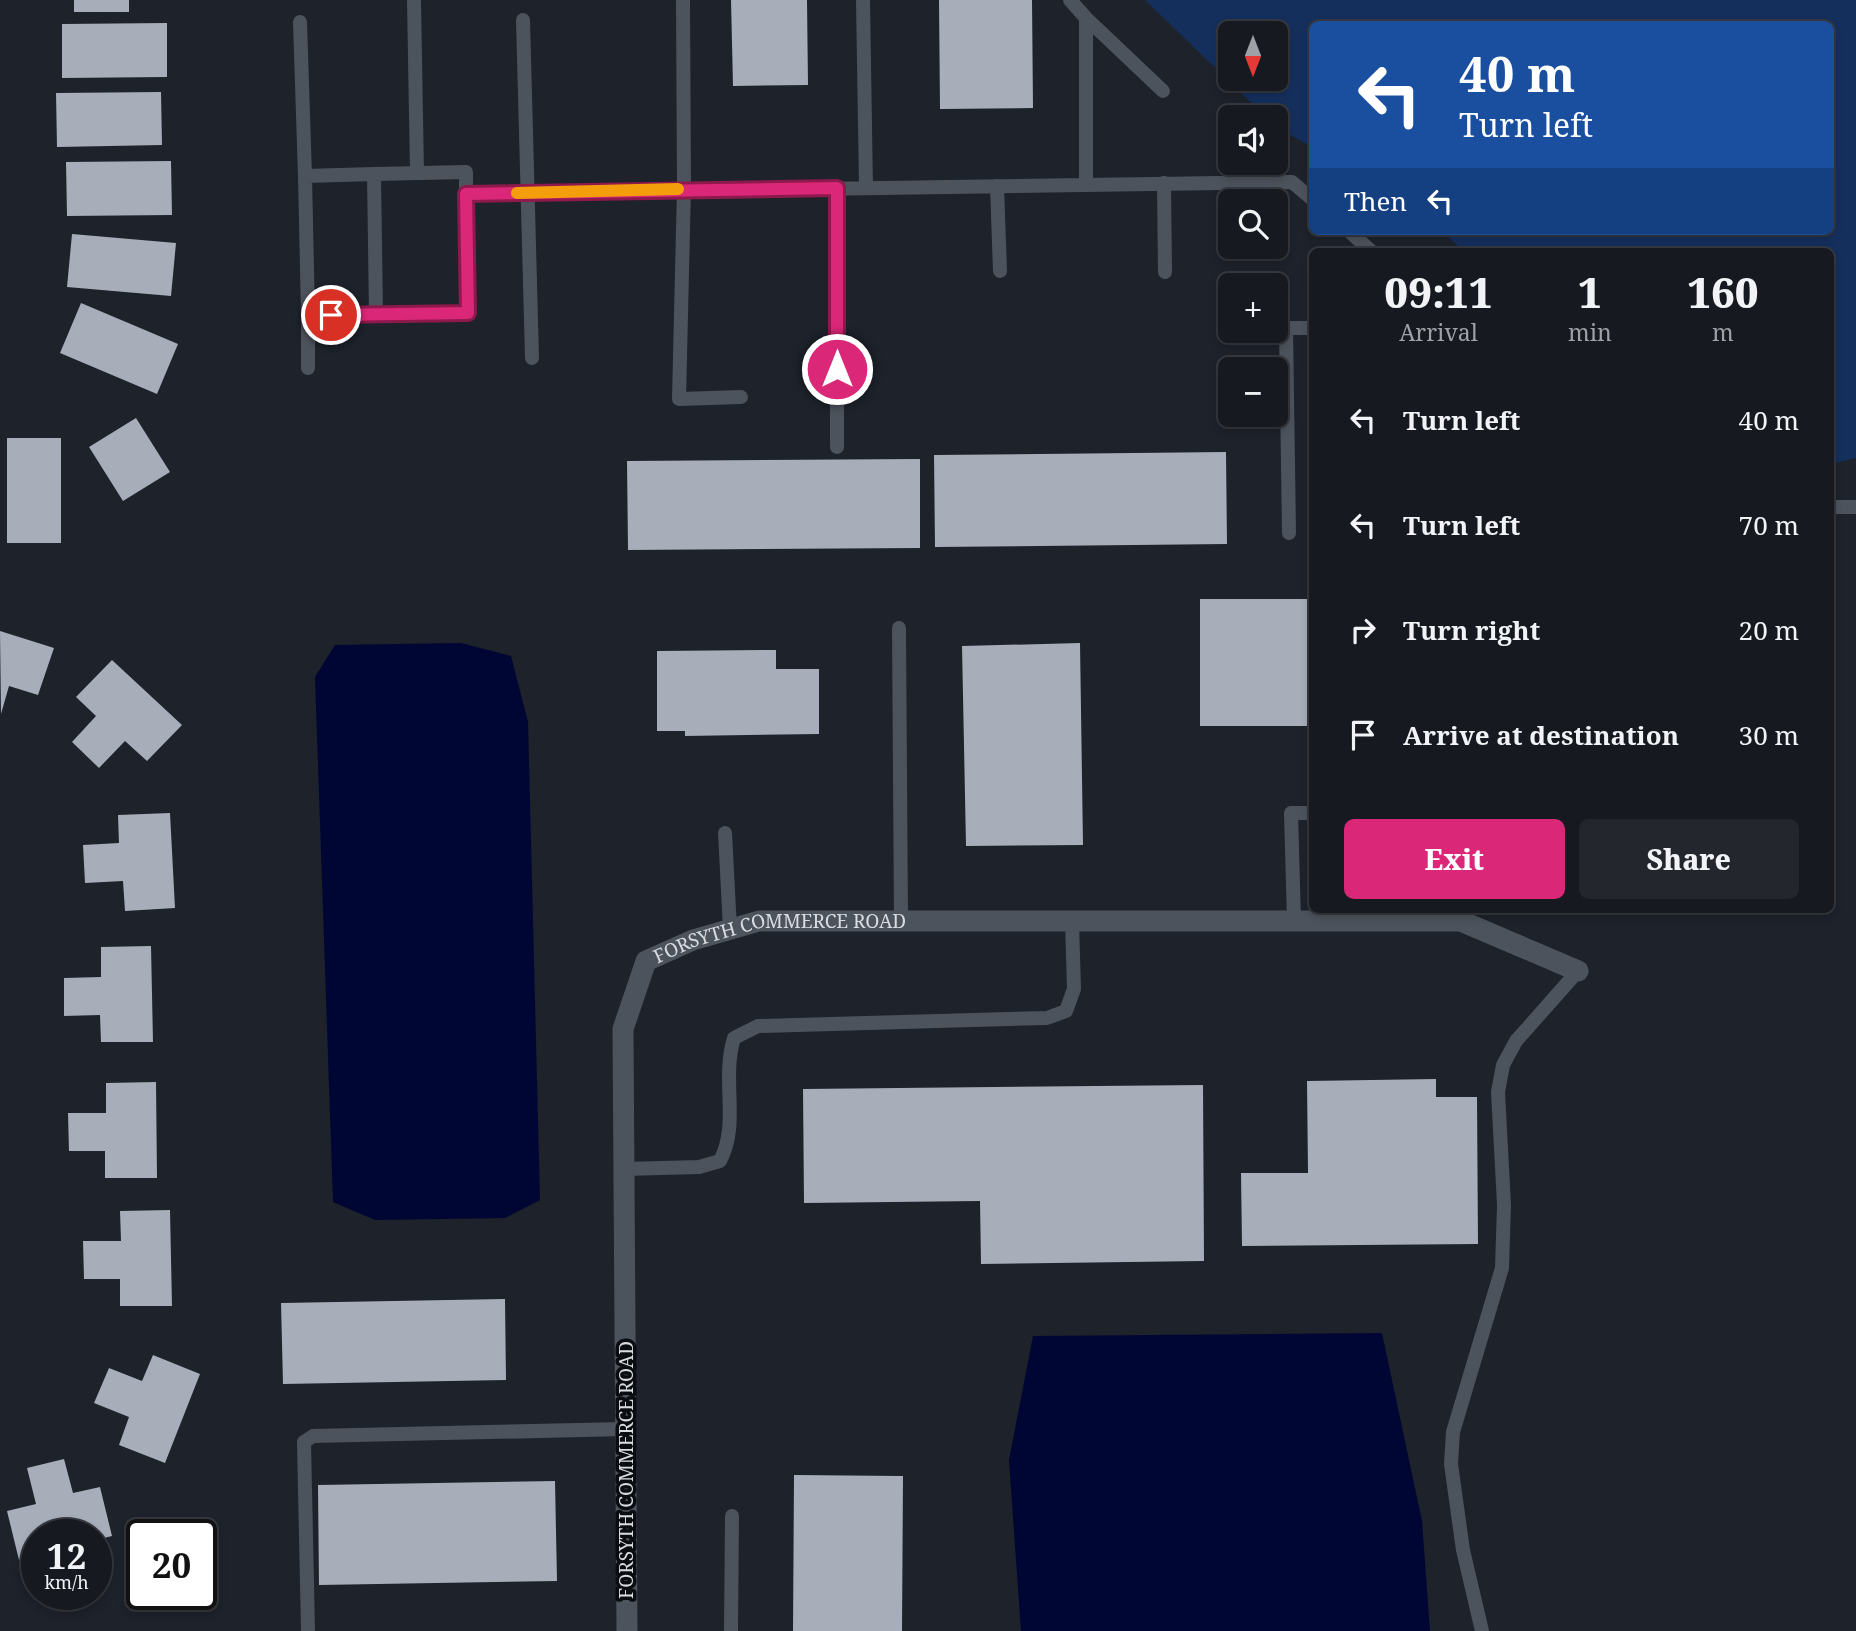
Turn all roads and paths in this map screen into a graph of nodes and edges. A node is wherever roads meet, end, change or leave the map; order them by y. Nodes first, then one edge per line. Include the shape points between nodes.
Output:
1 (414, 0) edge
2 (683, 0) edge
3 (863, 0) edge
4 (1070, 0) edge
5 (1086, 18) junction
6 (523, 20) dead end
7 (300, 22) dead end
8 (1163, 91) dead end
9 (416, 173) junction
10 (374, 174) junction
11 (305, 176) junction
12 (1164, 183) junction
13 (1086, 184) junction
14 (997, 186) junction
15 (866, 187) junction
16 (684, 188) junction
17 (837, 188) junction
18 (528, 192) junction
19 (466, 194) junction
20 (1309, 196) edge
21 (1353, 235) edge
22 (1368, 248) edge
23 (1000, 271) dead end
24 (1165, 272) dead end
25 (308, 315) junction
26 (376, 315) junction
27 (1309, 328) edge
28 (533, 358) dead end
29 (309, 368) dead end
30 (741, 397) dead end
31 (837, 447) dead end
32 (1834, 507) edge
33 (1856, 508) edge
34 (1289, 533) dead end
35 (899, 628) dead end
36 (1309, 813) edge
37 (725, 833) dead end
38 (901, 921) junction
39 (1072, 921) junction
40 (1294, 921) junction
41 (730, 929) junction
42 (1578, 971) joint
43 (624, 1169) junction
44 (625, 1429) junction
45 (732, 1516) dead end
46 (308, 1631) edge
47 (626, 1631) edge
48 (732, 1631) edge
49 (1482, 1631) edge

1 - 9 lane
2 - 16 lane
3 - 15 lane
4 - 5 lane
5 - 8 lane
5 - 13 lane
6 - 18 lane
7 - 11 lane
9 - 10 lane
9 - 19 lane via 466,172
10 - 11 lane
10 - 26 lane
11 - 25 lane
12 - 13 lane
12 - 20 lane via 1292,182
12 - 24 lane
13 - 14 lane
14 - 15 lane
14 - 23 lane
15 - 17 lane
16 - 17 lane
16 - 18 lane
16 - 30 lane via 679,399
17 - 31 lane
18 - 19 lane
18 - 28 lane
19 - 26 lane via 468,313
21 - 22 lane
25 - 26 lane
25 - 29 lane
27 - 34 lane via 1286,328
32 - 33 lane
35 - 38 lane
36 - 40 lane via 1291,813
37 - 41 lane
38 - 39 street, FORSYTH COMMERCE ROAD
38 - 41 street, FORSYTH COMMERCE ROAD via 759,921
39 - 40 street, FORSYTH COMMERCE ROAD
39 - 43 lane via 1074,989 1066,1010 1047,1018 758,1026 734,1038 727,1060 730,1142 720,1161 699,1167
40 - 42 street, FORSYTH COMMERCE ROAD via 1461,921
41 - 43 street, FORSYTH COMMERCE ROAD via 646,961 623,1029
42 - 49 lane via 1516,1041 1503,1065 1498,1091 1503,1268 1453,1432 1451,1464 1463,1550
43 - 44 street, FORSYTH COMMERCE ROAD
44 - 46 lane via 313,1436 304,1442
44 - 47 street, FORSYTH COMMERCE ROAD
45 - 48 lane

